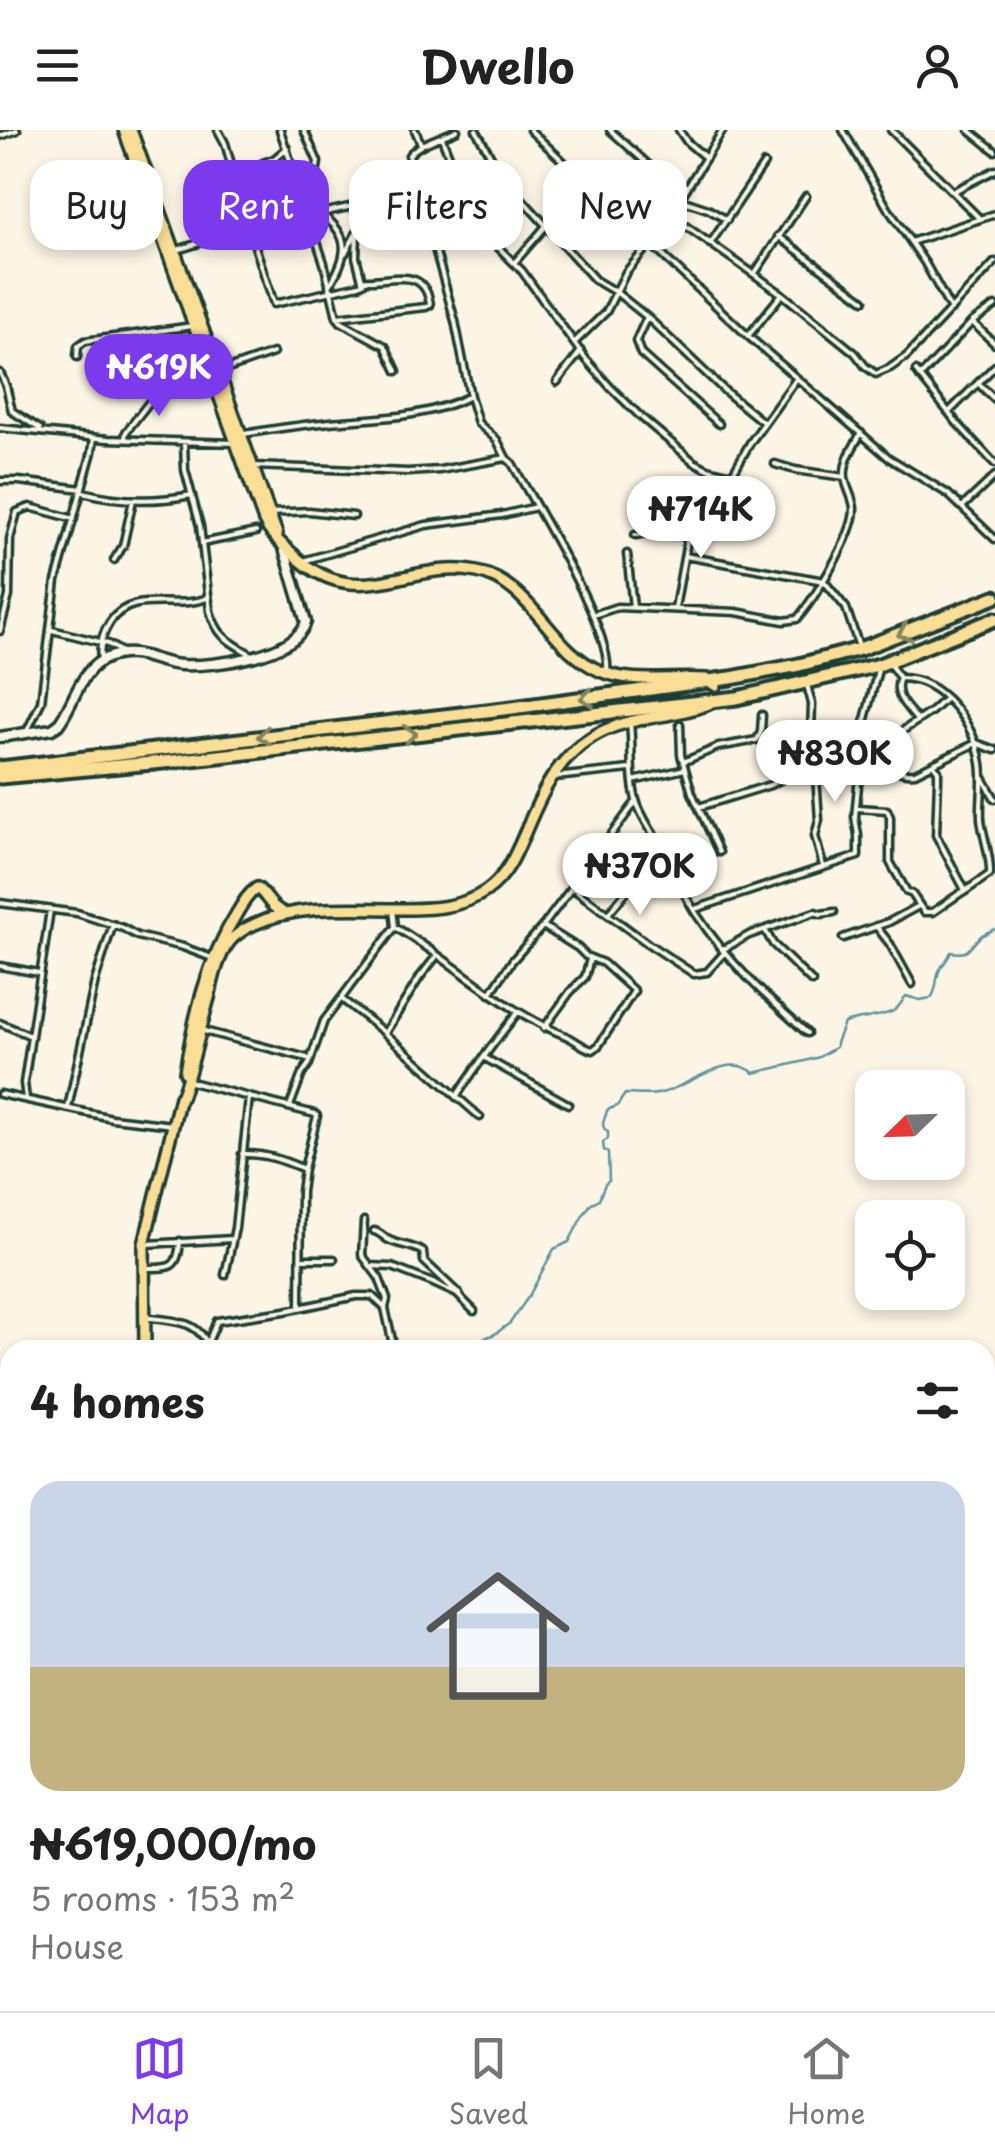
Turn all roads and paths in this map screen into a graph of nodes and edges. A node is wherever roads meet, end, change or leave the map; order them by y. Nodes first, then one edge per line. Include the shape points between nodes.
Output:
1 (17, 130) edge
2 (127, 130) edge
3 (218, 130) edge
4 (280, 130) edge
5 (304, 130) edge
6 (415, 130) edge
7 (457, 130) edge
8 (476, 130) edge
9 (530, 130) edge
10 (610, 130) edge
11 (679, 130) edge
12 (723, 130) edge
13 (891, 130) edge
14 (968, 130) edge
15 (846, 131) edge
16 (0, 136) edge
17 (442, 138) junction
18 (421, 144) junction
19 (286, 148) junction
20 (994, 148) edge
21 (706, 158) junction
22 (229, 160) edge
23 (271, 160) edge
24 (291, 160) edge
25 (317, 160) edge
26 (409, 160) edge
27 (561, 160) edge
28 (641, 160) edge
29 (764, 164) dead end
30 (995, 170) edge
31 (687, 186) edge
32 (954, 191) junction
33 (806, 196) dead end
34 (687, 200) edge
35 (995, 214) edge
36 (978, 218) junction
37 (726, 220) junction
38 (543, 221) edge
39 (329, 223) edge
40 (687, 227) edge
41 (543, 230) edge
42 (778, 236) junction
43 (911, 242) junction
44 (710, 244) junction
45 (349, 247) edge
46 (183, 248) edge
47 (256, 250) edge
48 (321, 250) edge
49 (356, 250) edge
50 (435, 250) edge
51 (568, 250) edge
52 (645, 250) edge
53 (654, 250) edge
54 (173, 251) junction
55 (343, 257) junction
56 (514, 262) junction
57 (995, 262) edge
58 (754, 273) junction
59 (362, 280) junction
60 (330, 288) junction
61 (618, 292) junction
62 (782, 294) junction
63 (864, 300) dead end
64 (995, 306) edge
65 (951, 310) junction
66 (647, 317) junction
67 (337, 318) junction
68 (972, 322) junction
69 (194, 326) junction
70 (133, 335) junction
71 (748, 336) junction
72 (575, 342) junction
73 (995, 344) edge
74 (581, 351) junction
75 (273, 353) dead end
76 (76, 357) dead end
77 (210, 361) junction
78 (995, 366) edge
79 (161, 367) junction
80 (397, 371) dead end
81 (0, 372) edge
82 (218, 372) junction
83 (797, 378) junction
84 (557, 382) dead end
85 (164, 383) junction
86 (978, 383) junction
87 (470, 396) junction
88 (995, 400) edge
89 (948, 413) junction
90 (764, 423) junction
91 (719, 424) dead end
92 (0, 428) edge
93 (44, 432) junction
94 (861, 433) junction
95 (94, 438) junction
96 (125, 439) junction
97 (238, 439) junction
98 (184, 442) junction
99 (506, 458) junction
100 (776, 464) dead end
101 (995, 464) edge
102 (251, 466) junction
103 (995, 476) edge
104 (845, 477) junction
105 (0, 481) edge
106 (81, 490) junction
107 (192, 495) junction
108 (134, 500) junction
109 (536, 507) junction
110 (962, 507) junction
111 (268, 514) junction
112 (354, 516) dead end
113 (74, 519) junction
114 (736, 520) dead end
115 (256, 532) dead end
116 (636, 535) dead end
117 (687, 536) junction
118 (0, 538) edge
119 (994, 538) edge
120 (10, 539) junction
121 (202, 543) junction
122 (282, 545) junction
123 (627, 554) dead end
124 (685, 556) junction
125 (114, 560) dead end
126 (301, 562) junction
127 (824, 581) junction
128 (208, 597) junction
129 (995, 597) edge
130 (633, 607) junction
131 (675, 608) junction
132 (592, 615) junction
133 (995, 619) edge
134 (0, 630) edge
135 (52, 630) junction
136 (101, 642) junction
137 (860, 648) junction
138 (124, 654) junction
139 (254, 656) junction
140 (102, 660) junction
141 (884, 664) junction
142 (607, 673) junction
143 (900, 678) junction
144 (807, 684) junction
145 (707, 692) junction
146 (946, 698) junction
147 (762, 715) dead end
148 (917, 720) junction
149 (629, 721) junction
150 (680, 724) dead end
151 (27, 732) junction
152 (0, 737) edge
153 (976, 744) junction
154 (861, 748) junction
155 (877, 748) junction
156 (995, 750) edge
157 (934, 764) junction
158 (684, 765) junction
159 (0, 768) edge
160 (806, 768) junction
161 (630, 769) junction
162 (0, 777) edge
163 (552, 778) dead end
164 (982, 778) junction
165 (633, 781) junction
166 (995, 798) edge
167 (636, 802) junction
168 (699, 808) junction
169 (857, 808) junction
170 (661, 846) junction
171 (719, 852) dead end
172 (823, 866) junction
173 (572, 887) junction
174 (964, 892) junction
175 (0, 902) edge
176 (919, 906) junction
177 (393, 909) junction
178 (693, 909) junction
179 (50, 910) junction
180 (834, 912) dead end
181 (284, 914) junction
182 (608, 914) junction
183 (113, 924) junction
184 (543, 926) junction
185 (876, 926) junction
186 (394, 927) junction
187 (765, 930) junction
188 (844, 938) dead end
189 (722, 951) junction
190 (437, 956) junction
191 (213, 958) junction
192 (590, 959) junction
193 (0, 966) edge
194 (40, 974) junction
195 (812, 982) dead end
196 (912, 984) dead end
197 (490, 994) junction
198 (342, 1000) junction
199 (518, 1012) junction
200 (0, 1023) edge
201 (544, 1028) junction
202 (200, 1030) junction
203 (386, 1033) junction
204 (807, 1033) dead end
205 (31, 1036) junction
206 (308, 1058) dead end
207 (485, 1058) junction
208 (187, 1080) junction
209 (0, 1094) edge
210 (249, 1097) junction
211 (456, 1097) junction
212 (26, 1099) junction
213 (180, 1100) junction
214 (568, 1104) dead end
215 (290, 1106) junction
216 (68, 1108) junction
217 (480, 1117) dead end
218 (173, 1125) junction
219 (242, 1154) junction
220 (304, 1169) junction
221 (364, 1221) dead end
222 (374, 1231) dead end
223 (232, 1239) junction
224 (180, 1242) junction
225 (144, 1244) junction
226 (302, 1259) junction
227 (334, 1259) dead end
228 (370, 1266) junction
229 (143, 1268) junction
230 (225, 1275) dead end
231 (462, 1297) junction
232 (300, 1307) junction
233 (386, 1308) junction
234 (474, 1311) dead end
235 (144, 1318) junction
236 (145, 1340) edge
237 (206, 1340) edge
238 (209, 1340) edge
239 (390, 1340) edge

1 - 16 street
2 - 54 main road
2 - 69 main road
3 - 22 street
4 - 19 street
5 - 25 street
6 - 18 street
7 - 17 street
8 - 38 street via 500,173
9 - 27 street
10 - 28 street
11 - 21 street
12 - 21 street
13 - 32 street
14 - 20 street
15 - 43 street
17 - 18 street
17 - 56 street via 470,206
18 - 26 street
19 - 23 street
19 - 24 street
21 - 31 street
29 - 37 street
30 - 32 street
32 - 36 street
33 - 42 street
34 - 37 street
35 - 36 street
36 - 43 street
37 - 44 street
39 - 55 street via 344,241
40 - 44 street
41 - 56 street
42 - 58 street
42 - 63 street
43 - 65 street
44 - 58 street
45 - 55 street
46 - 54 street
47 - 60 street via 274,304
48 - 60 street
49 - 59 street
50 - 87 street
51 - 61 street via 595,280
52 - 61 street
53 - 71 street
54 - 77 main road
55 - 60 street
56 - 72 street
57 - 65 street
58 - 62 street
59 - 60 street via 359,286
59 - 67 street via 409,276 430,305
60 - 67 street
61 - 66 street
61 - 72 street
62 - 65 street via 876,374 908,356
62 - 71 street
64 - 68 street
66 - 90 street
66 - 91 street via 636,341 641,354
67 - 80 street via 384,346
68 - 73 street
68 - 89 street via 918,374
69 - 70 street
69 - 77 main road
70 - 76 street via 85,341
70 - 79 street
71 - 83 street
72 - 74 street
74 - 84 street
74 - 90 street via 641,417 708,469 732,475
75 - 82 street
77 - 79 street
77 - 82 main road
77 - 85 street
77 - 97 main road
78 - 86 street
79 - 85 street
81 - 93 street via 12,412
82 - 97 main road
83 - 90 street
83 - 94 street
85 - 96 street
86 - 88 street
86 - 89 street
87 - 97 street via 378,420
87 - 99 street via 478,423
89 - 101 street
92 - 93 street
93 - 95 street
94 - 104 street
94 - 110 street
95 - 96 street
95 - 106 street
96 - 98 street
97 - 98 street
97 - 102 main road
97 - 122 main road via 268,531
98 - 107 street
99 - 102 street via 408,472
99 - 109 street
100 - 104 street
102 - 111 main road
103 - 110 street
104 - 127 street via 853,517
105 - 106 street
106 - 108 street
106 - 113 street
107 - 108 street
107 - 121 street
108 - 125 street
109 - 126 street via 426,525
109 - 132 street
110 - 119 street
111 - 112 street
111 - 122 main road
113 - 120 street via 30,507 16,512
113 - 135 street via 56,581
114 - 117 street via 694,525
115 - 121 street
116 - 117 street
117 - 124 street
118 - 120 street
120 - 134 street via 10,586
121 - 128 street
122 - 126 main road
122 - 139 street via 305,628
123 - 130 street
124 - 127 street
124 - 131 street
126 - 142 main road via 354,584 459,569 489,575 519,594 570,652
127 - 131 street via 794,621
127 - 137 street via 846,608
128 - 136 street via 138,602 114,616
128 - 139 street via 220,634
129 -> 137 highway
130 - 131 street
130 - 132 street
132 - 142 street
133 - 141 highway
135 - 136 street
135 - 151 street via 41,702
136 - 138 street
136 - 140 street
137 - 145 highway
138 - 139 street via 188,665
138 - 140 street
140 - 151 street via 58,725
141 - 143 street
141 - 144 highway
141 - 154 street
142 - 145 main road
143 - 146 street
143 - 148 street via 897,693
144 - 145 highway
144 - 160 street via 812,704
145 - 149 main road
145 -> 159 highway via 528,706
162 -> 145 highway
146 - 148 street
146 - 153 street
147 - 158 street via 756,740
148 - 155 street
149 - 161 street
149 - 177 main road via 594,736 563,762 515,856 488,890 444,907
150 - 158 street
151 - 152 street
153 - 156 street
153 - 157 street
153 - 164 street
154 - 155 street
154 - 169 street
155 - 157 street via 898,772
157 - 174 street via 936,836
158 - 165 street
158 - 168 street
160 - 168 street
160 - 172 street via 816,776 815,836
161 - 163 street
161 - 165 street
164 - 166 street
164 - 174 street via 990,874
165 - 167 street
167 - 170 street
167 - 173 street
168 - 171 street
169 - 172 street via 858,856
169 - 176 street via 887,810 890,862
170 - 178 street
170 - 182 street
172 - 178 street
173 - 182 street
173 - 184 street
174 - 176 street via 933,912
175 - 179 street
176 - 185 street
177 - 181 main road
177 - 186 street
178 - 189 street
179 - 183 street
179 - 194 street
180 - 187 street via 814,912
181 - 191 main road via 254,889
181 - 202 main road via 230,941
182 - 189 street via 694,974 707,972
183 - 191 street
183 - 216 street
184 - 192 street
184 - 197 street
185 - 188 street
185 - 196 street
186 - 190 street
186 - 198 street
187 - 189 street
187 - 195 street
189 - 204 street
190 - 197 street
190 - 203 street
191 - 213 main road
192 - 201 street via 585,977
192 - 201 street via 604,963 633,994 593,1050
193 - 194 street
194 - 205 street
197 - 199 street
198 - 203 street
198 - 215 street via 324,1022
199 - 201 street
199 - 207 street
200 - 205 street
202 - 206 street
202 - 208 main road
203 - 211 street
205 - 212 street
207 - 211 street
207 - 214 street
208 - 210 street
208 - 213 main road
209 - 212 street
210 - 215 street
210 - 219 street
211 - 217 street
212 - 216 street
213 - 218 main road
215 - 220 street via 317,1116
216 - 218 street
218 - 225 main road
219 - 220 street
219 - 223 street
220 - 226 street
221 - 228 street via 362,1255
222 - 231 street via 423,1252
223 - 224 street
223 - 230 street
224 - 225 street
224 - 229 street via 176,1264
225 - 229 main road
226 - 227 street
226 - 232 street
228 - 231 street via 404,1270
228 - 233 street
229 - 235 main road
231 - 234 street
232 - 233 street via 372,1296
232 - 238 street via 217,1321
233 - 239 street
235 - 236 main road
235 - 237 street via 182,1321

